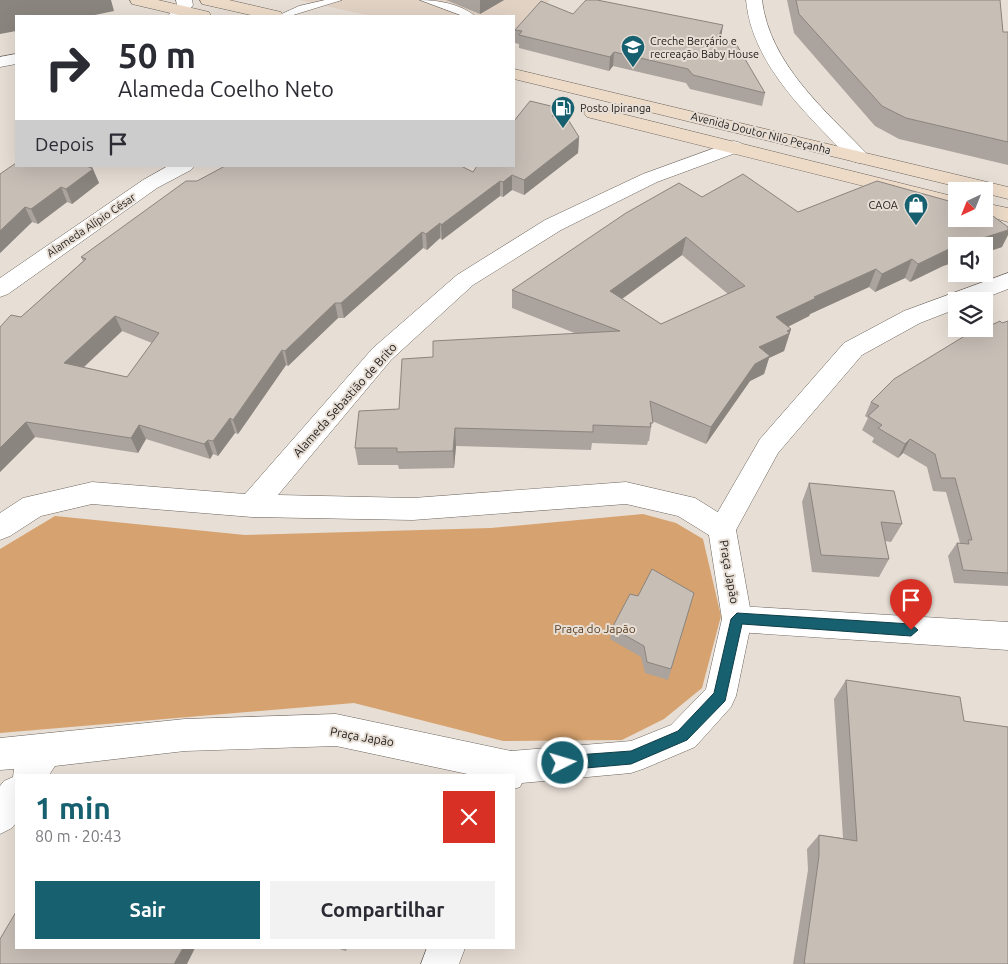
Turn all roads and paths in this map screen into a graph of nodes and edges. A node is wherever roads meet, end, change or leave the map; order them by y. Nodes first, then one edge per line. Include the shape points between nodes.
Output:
1 (138, 0) edge
2 (208, 0) edge
3 (337, 0) edge
4 (425, 0) edge
5 (754, 0) edge
6 (181, 9) edge
7 (200, 15) edge
8 (272, 15) edge
9 (284, 15) edge
10 (468, 15) edge
11 (15, 48) edge
12 (0, 51) edge
13 (15, 59) edge
14 (0, 62) edge
15 (515, 74) edge
16 (581, 110) dead end
17 (734, 147) junction
18 (859, 157) junction
19 (182, 167) edge
20 (1008, 193) edge
21 (948, 200) edge
22 (993, 212) edge
23 (1008, 216) edge
24 (1008, 281) edge
25 (0, 289) edge
26 (252, 506) junction
27 (0, 528) edge
28 (722, 529) junction
29 (737, 619) junction
30 (1008, 636) edge
31 (0, 754) edge
32 (38, 763) edge
33 (510, 771) edge
34 (15, 794) edge
35 (0, 816) edge
36 (446, 949) edge
37 (440, 964) edge

1 - 6 main road
2 - 8 main road
3 - 9 lane
4 - 10 lane
5 - 18 street via 753,14 764,40 799,94
6 - 7 main road
11 - 12 street
13 - 14 street
15 - 18 main road, Avenida Doutor Nilo Peçanha
16 - 17 main road, Avenida Doutor Nilo Peçanha
17 - 21 main road, Avenida Doutor Nilo Peçanha
17 - 26 street, Alameda Sebastião de Brito via 650,178 562,221 465,280 382,354
18 - 20 main road, Avenida Doutor Nilo Peçanha
19 - 25 street, Alameda Alípio César via 150,184
22 - 23 main road
24 - 28 street via 912,317 853,349 769,446
26 - 27 street, Praça Japão via 92,493 32,506
26 - 28 street, Praça Japão via 413,509 626,493 685,506
28 - 29 street, Praça Japão
29 - 30 street
29 - 33 street, Praça Japão via 720,696 682,736 631,757
31 - 32 street, Praça Japão
32 - 33 street, Praça Japão via 185,735 336,730
34 - 35 street
36 - 37 street

